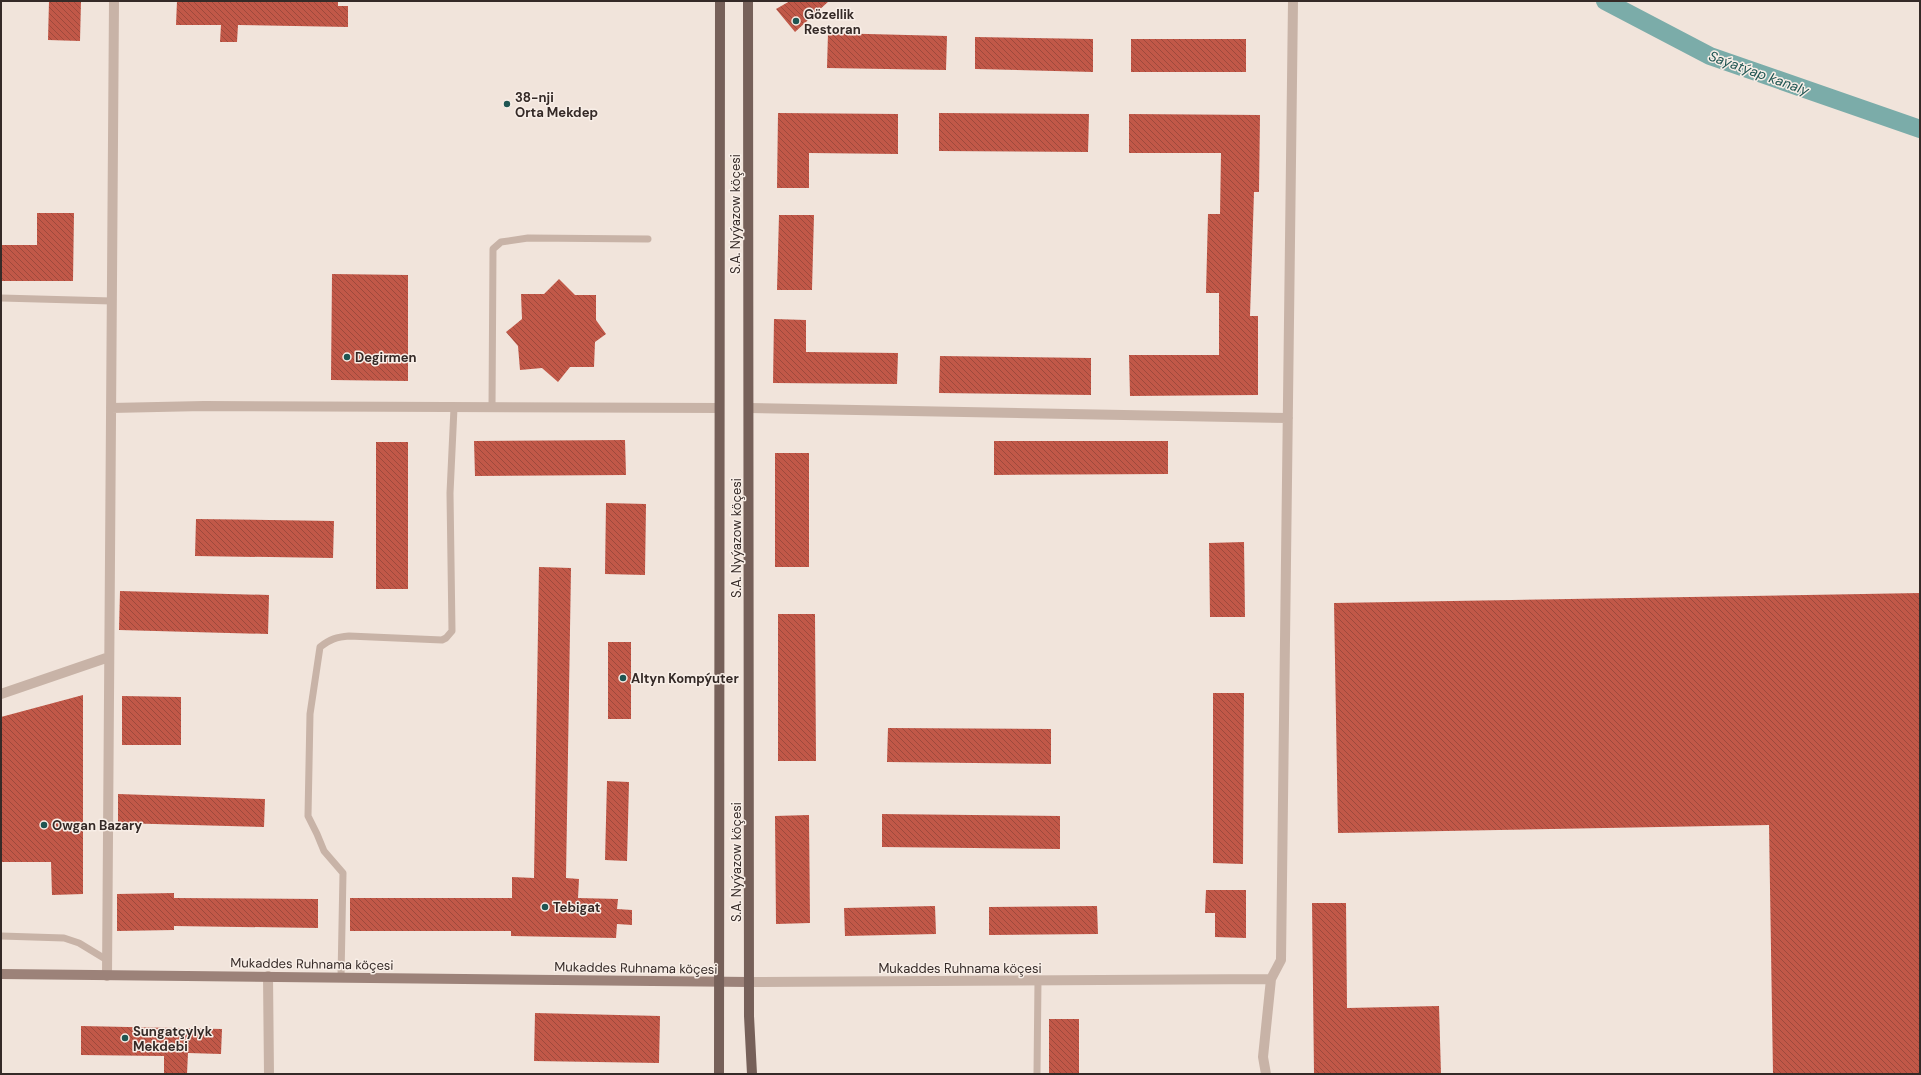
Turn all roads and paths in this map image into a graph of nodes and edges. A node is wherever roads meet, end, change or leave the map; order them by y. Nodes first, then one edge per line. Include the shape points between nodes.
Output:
1 (114, 1) edge
2 (720, 1) edge
3 (748, 1) edge
4 (1293, 1) edge
5 (648, 239) dead end
6 (1, 298) edge
7 (112, 301) junction
8 (111, 408) junction
9 (454, 408) junction
10 (492, 408) junction
11 (719, 408) junction
12 (748, 408) junction
13 (1288, 418) junction
14 (109, 657) junction
15 (1, 694) edge
16 (1, 936) edge
17 (107, 960) junction
18 (1, 974) edge
19 (107, 976) junction
20 (268, 976) junction
21 (341, 977) junction
22 (1271, 979) junction
23 (1038, 980) junction
24 (719, 982) junction
25 (749, 982) junction
26 (269, 1074) edge
27 (719, 1074) edge
28 (752, 1074) edge
29 (1037, 1074) edge
30 (1266, 1074) edge

1 - 7 street
2 - 11 main road, S.A. Nyýazow köçesi
3 - 12 main road, S.A. Nyýazow köçesi
4 - 13 street
5 - 10 lane via 528,238 501,242 493,248
6 - 7 lane
7 - 8 street
8 - 9 street
8 - 14 street
9 - 10 street
9 - 21 lane via 450,494 452,631 442,640 337,637 320,647 310,714 308,816 324,851 343,873
10 - 11 street
11 - 24 main road, S.A. Nyýazow köçesi
12 - 13 street
12 - 25 main road, S.A. Nyýazow köçesi
13 - 22 street via 1281,960
14 - 15 street
14 - 17 street
16 - 17 lane via 64,938 79,943
17 - 19 street
18 - 19 street, Mukaddes Ruhnama köçesi
19 - 20 street, Mukaddes Ruhnama köçesi
20 - 21 street, Mukaddes Ruhnama köçesi
20 - 26 street
21 - 24 street, Mukaddes Ruhnama köçesi
22 - 23 street, Mukaddes Ruhnama köçesi
22 - 30 street via 1263,1057
23 - 25 street, Mukaddes Ruhnama köçesi
23 - 29 lane
24 - 25 street, Mukaddes Ruhnama köçesi
24 - 27 main road, S.A. Nyýazow köçesi
25 - 28 main road, S.A. Nyýazow köçesi

